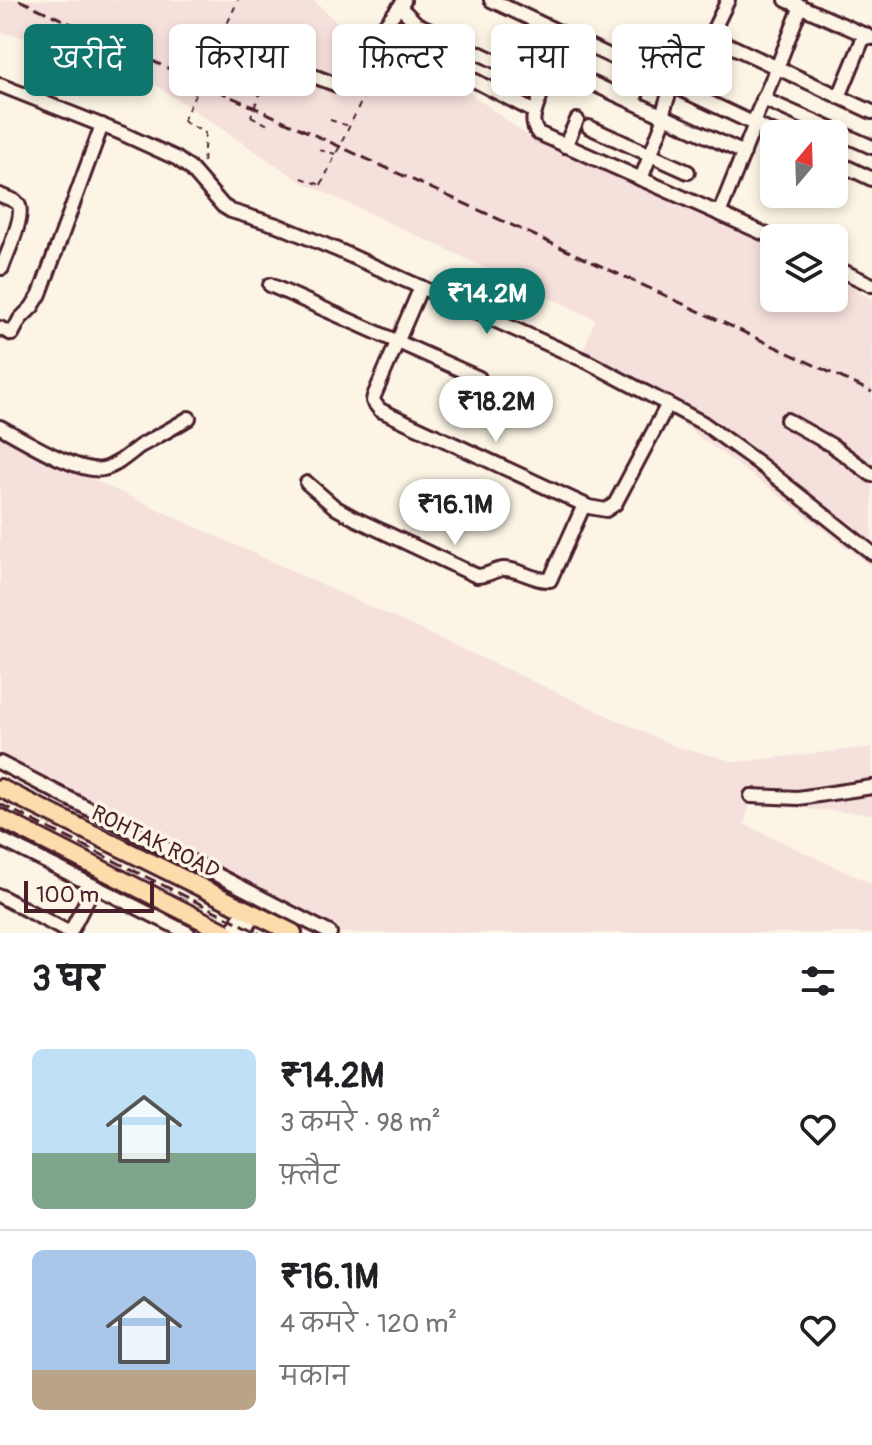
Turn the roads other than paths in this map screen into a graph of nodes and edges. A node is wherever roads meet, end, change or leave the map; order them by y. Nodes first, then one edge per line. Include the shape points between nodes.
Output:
1 (491, 0) edge
2 (728, 0) edge
3 (786, 0) edge
4 (402, 4) edge
5 (808, 5) edge
6 (418, 24) edge
7 (542, 24) edge
8 (868, 36) edge
9 (777, 68) junction
10 (316, 77) edge
11 (475, 81) edge
12 (0, 85) edge
13 (596, 85) edge
14 (540, 96) edge
15 (635, 96) edge
16 (669, 96) edge
17 (695, 96) edge
18 (839, 97) junction
19 (763, 99) junction
20 (633, 102) junction
21 (535, 112) junction
22 (872, 112) edge
23 (664, 116) junction
24 (754, 124) junction
25 (102, 125) junction
26 (760, 127) edge
27 (565, 146) junction
28 (872, 147) edge
29 (744, 153) junction
30 (651, 155) junction
31 (848, 168) edge
32 (688, 172) dead end
33 (641, 179) junction
34 (872, 179) edge
35 (0, 195) edge
36 (719, 214) junction
37 (760, 232) edge
38 (2, 268) edge
39 (848, 274) edge
40 (270, 285) dead end
41 (872, 285) edge
42 (421, 287) junction
43 (0, 328) edge
44 (397, 343) junction
45 (479, 378) dead end
46 (668, 404) junction
47 (189, 418) dead end
48 (787, 420) dead end
49 (0, 427) edge
50 (872, 475) edge
51 (307, 483) dead end
52 (584, 505) junction
53 (872, 553) edge
54 (0, 763) edge
55 (872, 787) edge
56 (0, 788) edge
57 (751, 796) dead end
58 (0, 818) edge
59 (0, 839) edge
60 (94, 886) junction
61 (0, 896) edge
62 (249, 911) junction
63 (70, 933) edge
64 (188, 933) edge
65 (230, 933) edge
66 (244, 933) edge
67 (293, 933) edge
68 (330, 933) edge

1 - 7 street
2 - 9 street via 714,38
3 - 5 street
4 - 6 street
4 - 10 street via 337,85
5 - 8 street
5 - 9 street
8 - 18 street
9 - 18 street
9 - 19 street
11 - 21 street
12 - 25 street
13 - 20 street
14 - 21 street
15 - 20 street
16 - 23 street
17 - 24 street
18 - 22 street
19 - 24 street
19 - 28 street
20 - 23 street
21 - 27 street via 532,125 538,133
23 - 29 street
23 - 30 street
24 - 26 street
24 - 29 street
25 - 42 street via 176,158 231,211 277,225
25 - 43 street via 40,294 13,333
27 - 30 street via 583,124
27 - 33 street
29 - 36 street
30 - 32 street
30 - 33 street
31 - 34 street
33 - 36 street
35 - 38 street via 14,201 21,212
36 - 37 street
39 - 41 street
40 - 44 street
42 - 44 street
42 - 46 street
44 - 45 street
44 - 52 street via 373,401 380,410
46 - 52 street via 615,504 606,510
46 - 53 street via 757,462
47 - 49 street via 103,469 75,465
48 - 50 street
51 - 52 street via 356,519 477,576 501,569 550,580
54 - 68 street
55 - 57 street via 798,798
56 - 62 main road, ROHTAK ROAD
58 - 65 main road
59 - 60 street
60 - 63 street
60 - 64 street
61 - 63 street
62 - 65 street
62 - 66 street
62 - 67 main road, ROHTAK ROAD

